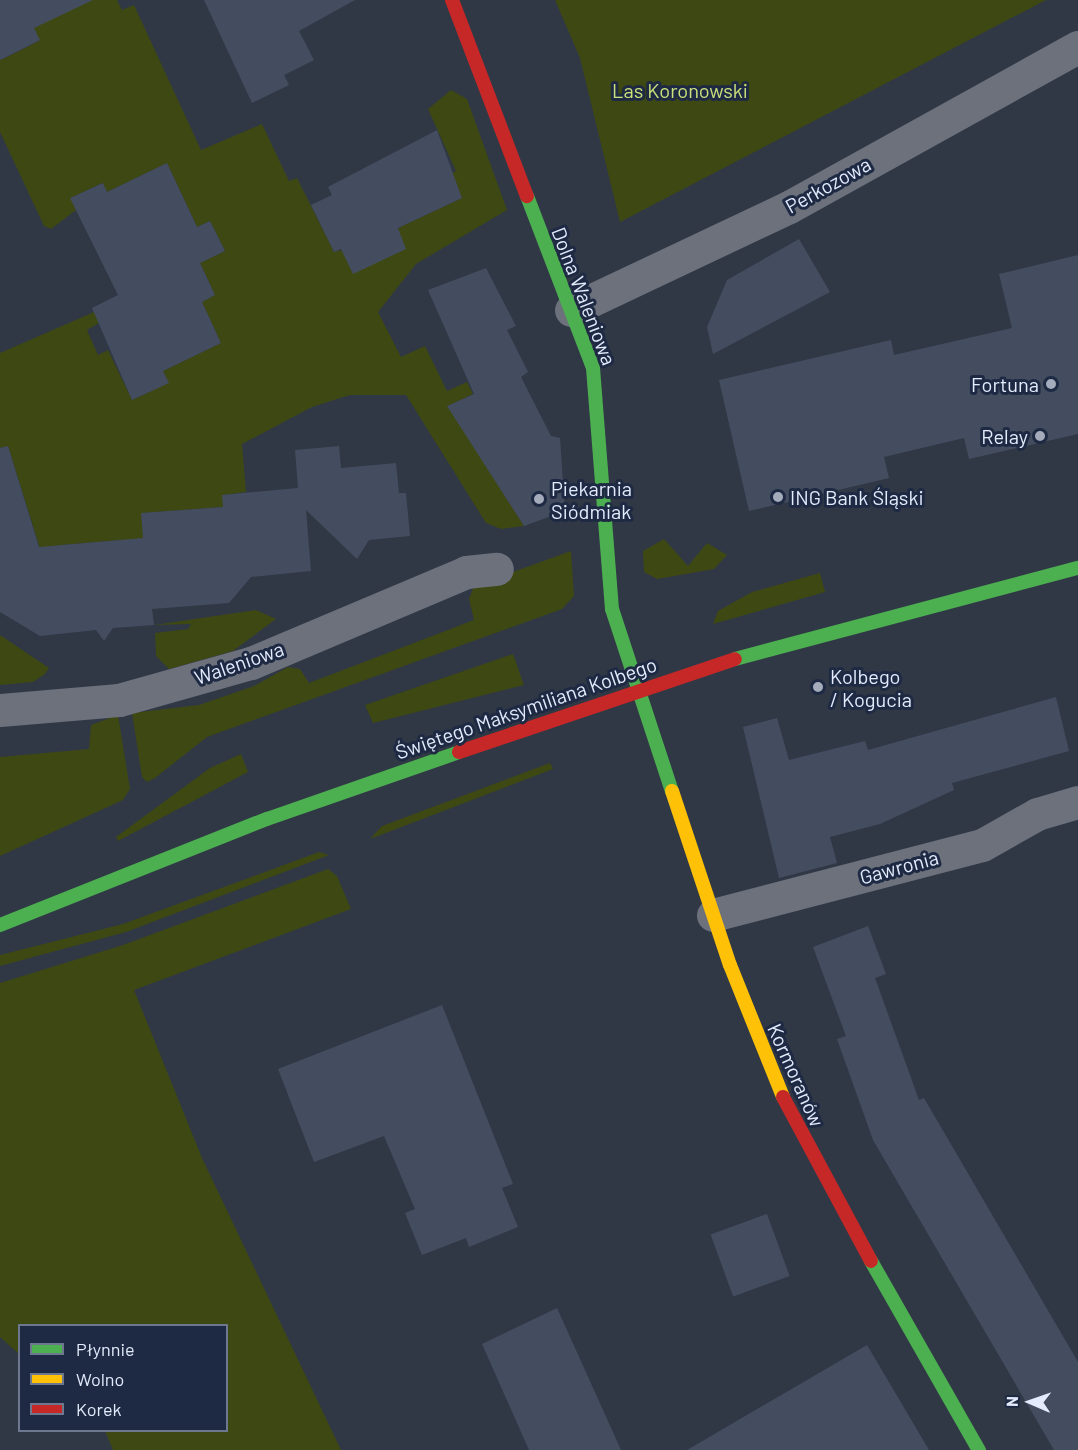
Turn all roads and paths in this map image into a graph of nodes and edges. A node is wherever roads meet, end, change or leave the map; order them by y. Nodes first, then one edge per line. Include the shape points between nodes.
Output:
1 (452, 0) edge
2 (1078, 47) edge
3 (571, 310) junction
4 (1078, 568) edge
5 (482, 570) dead end
6 (635, 690) junction
7 (0, 710) edge
8 (1078, 802) edge
9 (713, 915) junction
10 (0, 925) edge
11 (979, 1450) edge

1 - 3 street, Dolna Waleniowa
2 - 3 street, Perkozowa via 789,207
3 - 6 street, Dolna Waleniowa via 599,396 609,596
4 - 6 street, Świętego Maksymiliana Kolbego via 839,627
5 - 7 street, Waleniowa via 251,663 119,700
6 - 9 street, Kormoranów
6 - 10 street, Świętego Maksymiliana Kolbego via 267,819
8 - 9 street, Gawronia via 1037,813 982,845
9 - 11 street, Kormoranów via 763,1056 814,1162

